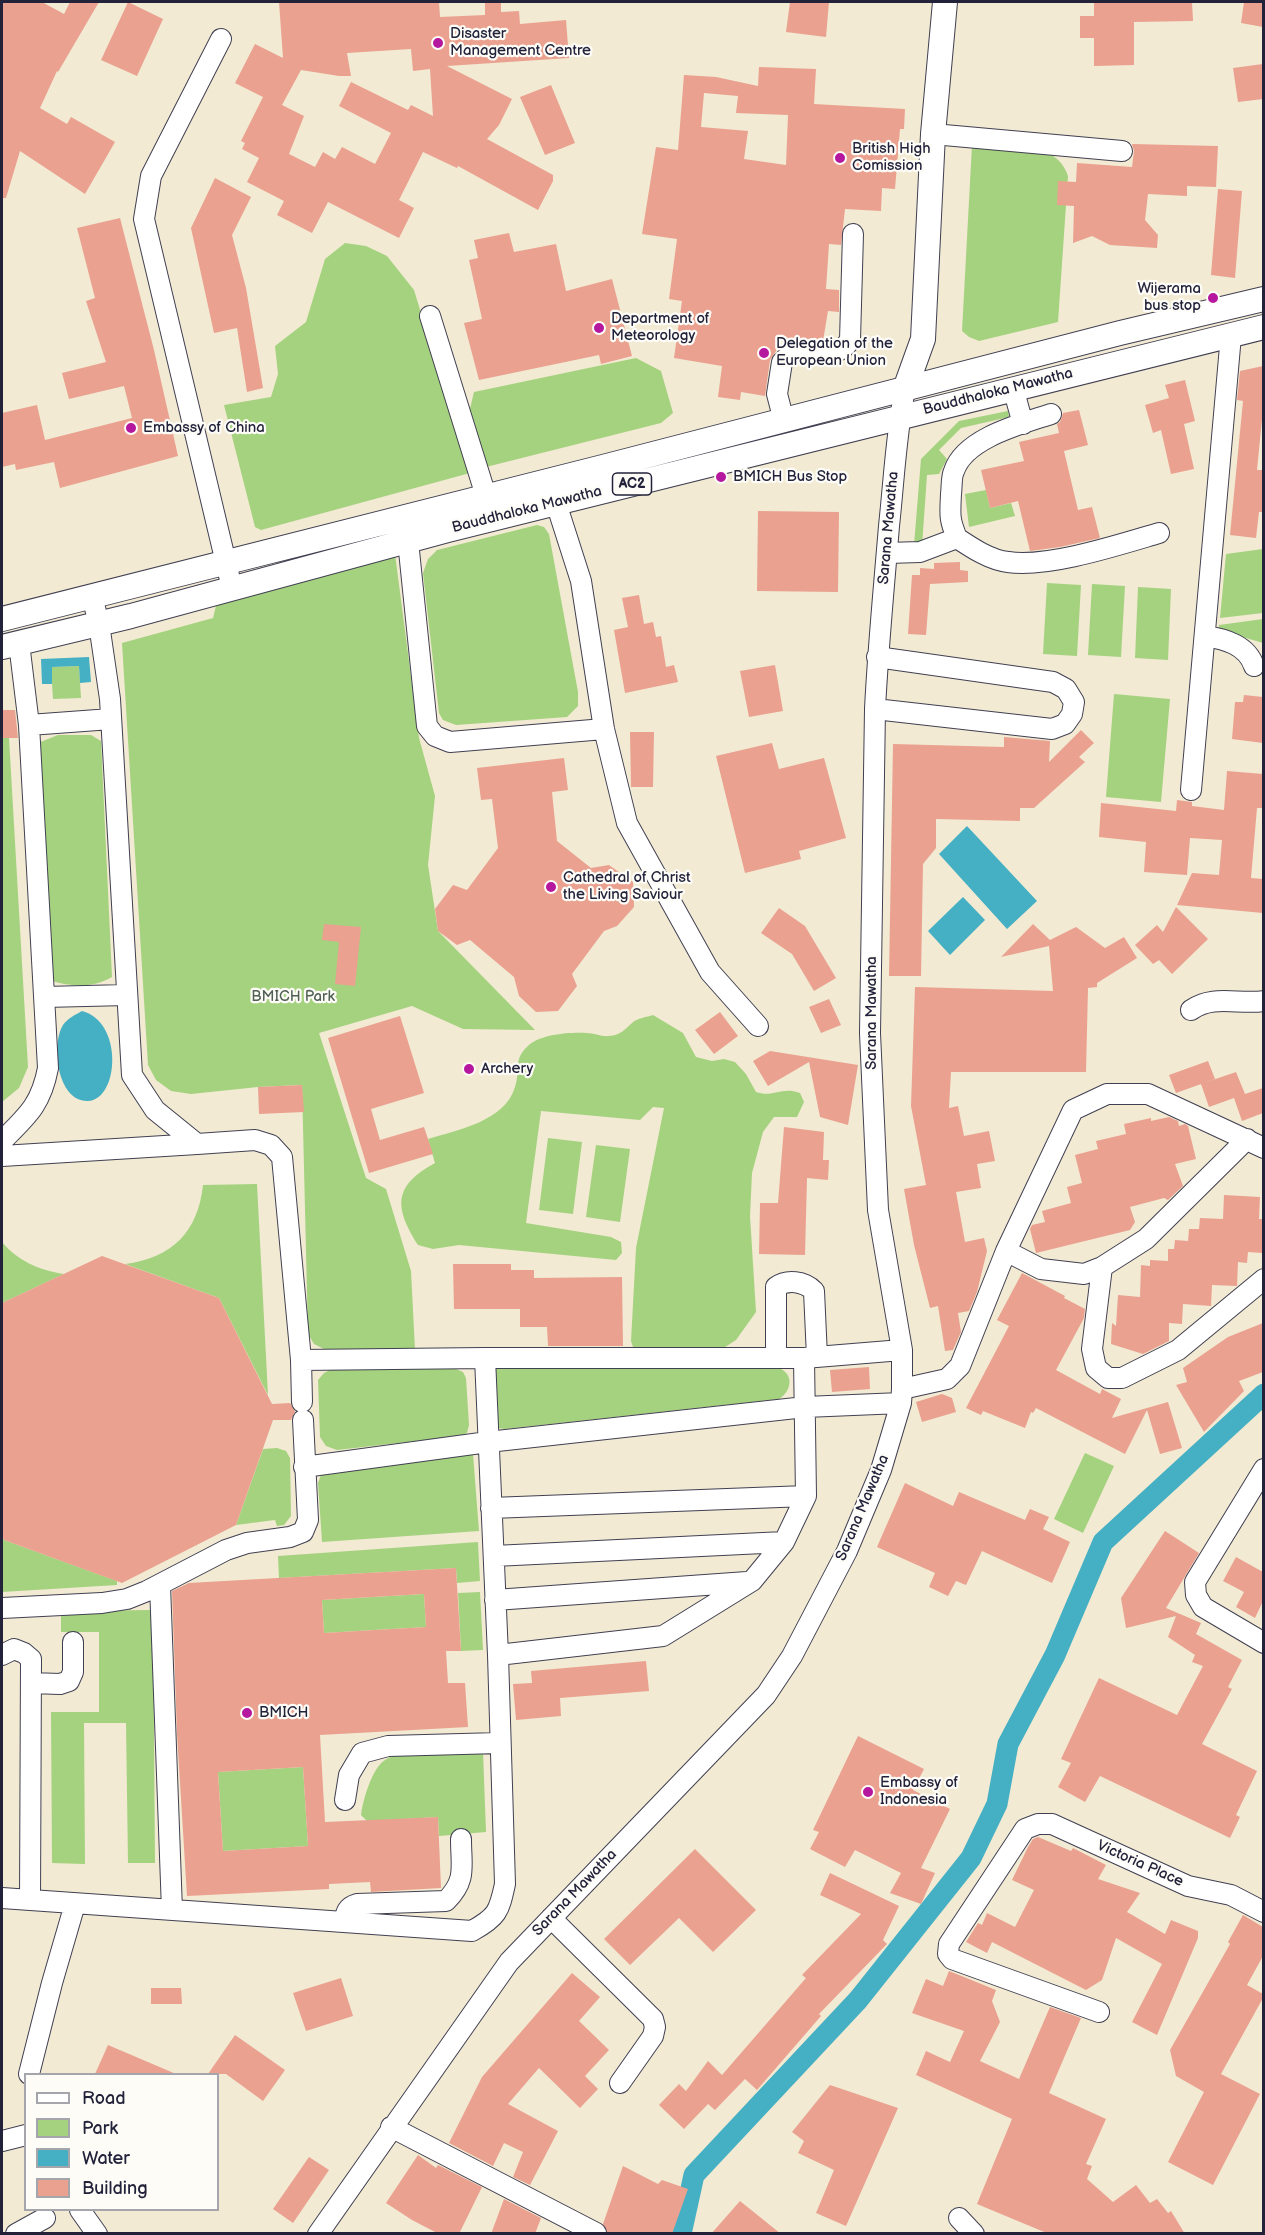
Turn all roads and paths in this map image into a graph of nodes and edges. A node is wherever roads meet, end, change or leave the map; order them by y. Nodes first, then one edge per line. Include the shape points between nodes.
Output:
1 (945, 2) edge
2 (221, 39) dead end
3 (933, 134) junction
4 (1122, 152) dead end
5 (853, 234) dead end
6 (1263, 299) edge
7 (430, 316) dead end
8 (1263, 327) edge
9 (1231, 335) junction
10 (1013, 388) junction
11 (905, 389) junction
12 (1051, 414) dead end
13 (900, 417) junction
14 (784, 421) junction
15 (1023, 424) junction
16 (486, 496) junction
17 (556, 503) junction
18 (400, 517) junction
19 (1159, 533) dead end
20 (957, 538) junction
21 (408, 541) junction
22 (887, 553) junction
23 (225, 561) junction
24 (232, 588) junction
25 (92, 596) junction
26 (2, 619) edge
27 (99, 624) junction
28 (1205, 636) junction
29 (10, 645) edge
30 (877, 657) junction
31 (1254, 666) dead end
32 (875, 709) junction
33 (111, 719) junction
34 (28, 725) junction
35 (604, 729) junction
36 (1191, 790) dead end
37 (127, 995) junction
38 (44, 997) junction
39 (1263, 1001) edge
40 (1191, 1010) dead end
41 (758, 1026) dead end
42 (2, 1141) edge
43 (197, 1144) junction
44 (1255, 1144) edge
45 (2, 1156) edge
46 (1006, 1251) junction
47 (1102, 1267) junction
48 (1263, 1279) edge
49 (902, 1350) junction
50 (811, 1357) junction
51 (485, 1358) junction
52 (776, 1358) junction
53 (301, 1360) junction
54 (902, 1396) junction
55 (805, 1407) junction
56 (488, 1442) junction
57 (304, 1467) junction
58 (1263, 1469) edge
59 (806, 1496) junction
60 (491, 1509) junction
61 (784, 1542) junction
62 (494, 1556) junction
63 (752, 1581) junction
64 (160, 1585) junction
65 (495, 1600) junction
66 (2, 1608) edge
67 (73, 1642) dead end
68 (1263, 1643) edge
69 (2, 1654) edge
70 (498, 1654) junction
71 (31, 1683) junction
72 (499, 1743) junction
73 (345, 1800) dead end
74 (461, 1839) dead end
75 (2, 1898) edge
76 (30, 1900) junction
77 (75, 1904) junction
78 (172, 1910) junction
79 (1263, 1912) edge
80 (551, 1918) junction
81 (345, 1922) junction
82 (1100, 2012) dead end
83 (30, 2073) edge
84 (620, 2083) dead end
85 (391, 2127) junction
86 (24, 2136) edge
87 (2, 2141) edge
88 (81, 2211) edge
89 (45, 2218) dead end
90 (959, 2218) dead end
91 (596, 2233) edge
92 (16, 2234) edge
93 (97, 2234) edge
94 (318, 2234) edge
95 (974, 2234) edge

1 - 3 main road
2 - 23 street via 151,176 144,219
3 - 4 street
3 - 11 main road via 922,339
5 - 14 street via 850,340 838,353 794,351 782,362 777,394
6 - 11 main road, Bauddhaloka Mawatha / AC2
7 - 16 street
8 - 9 main road, Bauddhaloka Mawatha / AC2
9 - 10 main road, Bauddhaloka Mawatha / AC2
9 - 28 street
10 - 13 main road, Bauddhaloka Mawatha / AC2
10 - 15 street
11 - 13 street, Sarana Mawatha
11 - 14 main road, Bauddhaloka Mawatha / AC2
12 - 15 street
13 - 17 main road, Bauddhaloka Mawatha / AC2
13 - 22 street, Sarana Mawatha
14 - 16 main road, Bauddhaloka Mawatha / AC2
15 - 20 street via 976,445 953,471 949,520
16 - 18 main road, Bauddhaloka Mawatha / AC2
17 - 21 main road, Bauddhaloka Mawatha / AC2
17 - 35 street via 581,581
18 - 21 street
18 - 23 main road, Bauddhaloka Mawatha / AC2
19 - 20 street via 1030,564 1005,562
20 - 22 street via 920,552
21 - 24 main road, Bauddhaloka Mawatha / AC2
21 - 35 street via 427,726 435,736 450,742
22 - 30 street, Sarana Mawatha
23 - 24 street
23 - 25 main road, Bauddhaloka Mawatha / AC2
24 - 27 main road, Bauddhaloka Mawatha / AC2
25 - 26 main road, Bauddhaloka Mawatha / AC2
25 - 27 street
27 - 29 main road, Bauddhaloka Mawatha / AC2
27 - 33 street
28 - 31 street via 1241,648
28 - 36 street
29 - 34 street
30 - 32 street, Sarana Mawatha
30 - 32 street via 1053,682 1066,689 1074,702 1065,724 1052,729
32 - 49 street, Sarana Mawatha via 870,1045 878,1210
33 - 34 street
33 - 37 street
34 - 38 street
35 - 41 street via 627,823 710,972
37 - 38 street
37 - 43 street via 132,1075 155,1110
38 - 42 street via 48,1068 44,1090 30,1113
39 - 40 street via 1221,1000 1200,1003
43 - 45 street
43 - 53 street via 255,1140 271,1145 282,1157
44 - 46 street via 1148,1094 1107,1094 1073,1110
44 - 47 street via 1146,1239
46 - 47 street via 1041,1269 1084,1274
46 - 54 street via 960,1366 947,1379
47 - 48 street via 1092,1349 1096,1368 1108,1378 1122,1378 1178,1350
49 - 50 street
49 - 54 street, Sarana Mawatha
50 - 52 street
50 - 52 street via 814,1291 808,1284 783,1282 776,1287
50 - 55 street
51 - 52 street
51 - 53 street
51 - 56 street
53 - 57 street
54 - 55 street
54 - 80 street, Sarana Mawatha via 882,1470 851,1541 792,1656 766,1695
55 - 56 street
55 - 59 street
56 - 57 street
56 - 60 street
57 - 64 street via 308,1520 303,1532 226,1550
58 - 68 street via 1195,1581 1196,1595 1203,1607
59 - 60 street
59 - 61 street
60 - 62 street
61 - 62 street
61 - 63 street
62 - 65 street
63 - 65 street
63 - 70 street via 663,1636
64 - 66 street via 127,1599 102,1603
64 - 78 street
65 - 70 street
67 - 71 street via 73,1672 69,1681
69 - 71 street via 14,1648 31,1659
70 - 72 street
71 - 76 street
72 - 73 street via 388,1746 362,1753 349,1774
72 - 81 street via 505,1884 501,1903 491,1920 472,1931
74 - 81 street via 461,1879 446,1901 357,1904 346,1911
75 - 76 street
76 - 77 street
77 - 78 street
77 - 83 street
78 - 81 street
79 - 82 street, Victoria Place via 1231,1895 1188,1886 1052,1824 1025,1829 949,1944 948,1954 952,1959
80 - 84 street via 653,2019 653,2036
80 - 85 street, Sarana Mawatha via 509,1962
85 - 91 street
85 - 94 street, Sarana Mawatha
86 - 87 street
88 - 93 street
89 - 92 street
90 - 95 street

